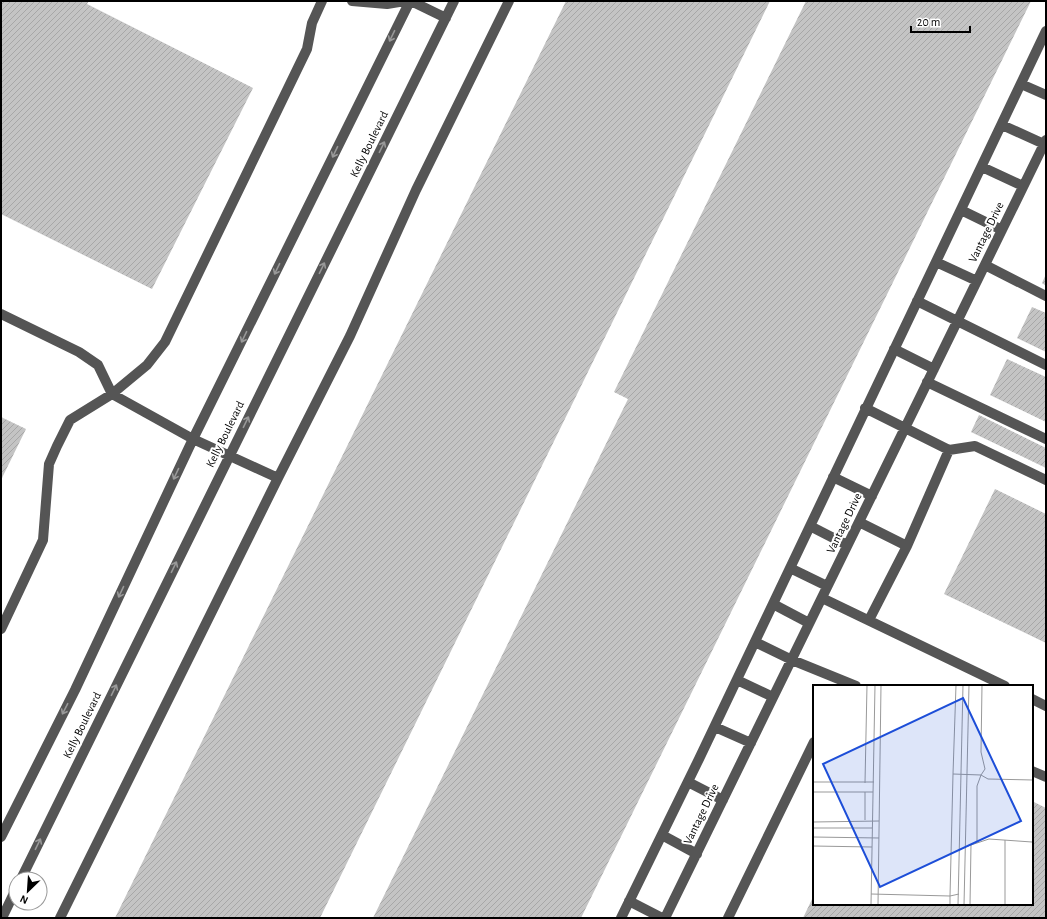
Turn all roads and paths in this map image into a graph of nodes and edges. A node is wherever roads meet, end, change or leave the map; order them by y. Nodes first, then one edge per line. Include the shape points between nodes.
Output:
1 (322, 1) edge
2 (352, 1) edge
3 (405, 1) edge
4 (411, 1) edge
5 (454, 1) edge
6 (509, 1) edge
7 (369, 2) edge
8 (446, 18) junction
9 (1046, 31) edge
10 (1043, 46) edge
11 (1021, 84) junction
12 (1046, 95) edge
13 (1002, 125) junction
14 (1045, 142) edge
15 (982, 167) junction
16 (1023, 186) junction
17 (961, 210) junction
18 (1002, 230) junction
19 (936, 262) junction
20 (985, 265) junction
21 (977, 281) junction
22 (1046, 296) edge
23 (917, 301) junction
24 (1, 314) edge
25 (957, 322) junction
26 (894, 349) junction
27 (1046, 365) edge
28 (934, 369) junction
29 (927, 382) junction
30 (112, 394) junction
31 (865, 408) junction
32 (905, 428) junction
33 (193, 439) junction
34 (1046, 439) edge
35 (949, 450) junction
36 (228, 457) junction
37 (833, 477) junction
38 (278, 478) junction
39 (1046, 480) edge
40 (872, 496) junction
41 (859, 522) junction
42 (810, 526) junction
43 (847, 546) junction
44 (907, 546) junction
45 (790, 568) junction
46 (827, 586) junction
47 (822, 598) junction
48 (773, 604) junction
49 (869, 620) junction
50 (809, 623) junction
51 (1, 629) edge
52 (755, 642) junction
53 (792, 660) junction
54 (737, 680) junction
55 (843, 683) edge
56 (1003, 685) edge
57 (773, 697) junction
58 (1033, 700) edge
59 (1046, 706) edge
60 (715, 727) junction
61 (750, 743) junction
62 (813, 744) edge
63 (1033, 770) edge
64 (1046, 777) edge
65 (688, 782) junction
66 (723, 800) junction
67 (662, 835) junction
68 (1, 837) edge
69 (696, 854) junction
70 (25, 871) edge
71 (629, 902) junction
72 (8, 904) edge
73 (2, 916) edge
74 (60, 918) edge
75 (621, 918) edge
76 (664, 918) edge
77 (728, 918) edge

1 - 30 street via 312,23 307,49 165,342 147,365
2 - 7 street
3 - 7 street via 387,4
4 - 8 street
4 -> 33 street, Kelly Boulevard
5 - 8 street, Kelly Boulevard
6 - 38 street via 416,190 350,336
36 -> 8 street, Kelly Boulevard
9 - 10 street
10 - 11 street
11 - 12 street
11 - 13 street
13 - 14 street
13 - 15 street
14 - 16 street, Vantage Drive
15 - 16 street
15 - 17 street
16 - 18 street, Vantage Drive
17 - 18 street
17 - 19 street
18 - 20 street, Vantage Drive
19 - 21 street
19 - 23 street
20 - 21 street, Vantage Drive
20 - 22 street
21 - 25 street, Vantage Drive
23 - 25 street
23 - 26 street
24 - 30 street via 79,352 98,365
25 - 27 street
25 - 28 street, Vantage Drive
26 - 28 street
26 - 31 street
28 - 29 street, Vantage Drive
29 - 32 street, Vantage Drive
29 - 34 street
30 - 33 street
30 - 51 street via 70,420 54,452 49,464 43,540
31 - 32 street
31 - 37 street
32 - 35 street
32 - 40 street, Vantage Drive
33 - 36 street
33 -> 68 street, Kelly Boulevard via 75,690
35 - 39 street via 975,446
35 - 44 street
36 - 38 street
70 -> 36 street, Kelly Boulevard
37 - 40 street
37 - 42 street
38 - 74 street
40 - 41 street, Vantage Drive
41 - 43 street, Vantage Drive
41 - 44 street
42 - 43 street
42 - 45 street
43 - 46 street, Vantage Drive
44 - 49 street
45 - 46 street
45 - 48 street
46 - 47 street, Vantage Drive
47 - 49 street
47 - 50 street, Vantage Drive
48 - 50 street
48 - 52 street
49 - 56 street
50 - 53 street, Vantage Drive
52 - 53 street
52 - 54 street
53 - 55 street
53 - 57 street, Vantage Drive
54 - 57 street
54 - 60 street
57 - 61 street, Vantage Drive
58 - 59 street
60 - 61 street
60 - 65 street
61 - 66 street, Vantage Drive
62 - 77 street
63 - 64 street
65 - 66 street
65 - 67 street
66 - 69 street, Vantage Drive
67 - 69 street
67 - 71 street
69 - 76 street, Vantage Drive
71 - 75 street
71 - 76 street
72 - 73 street

